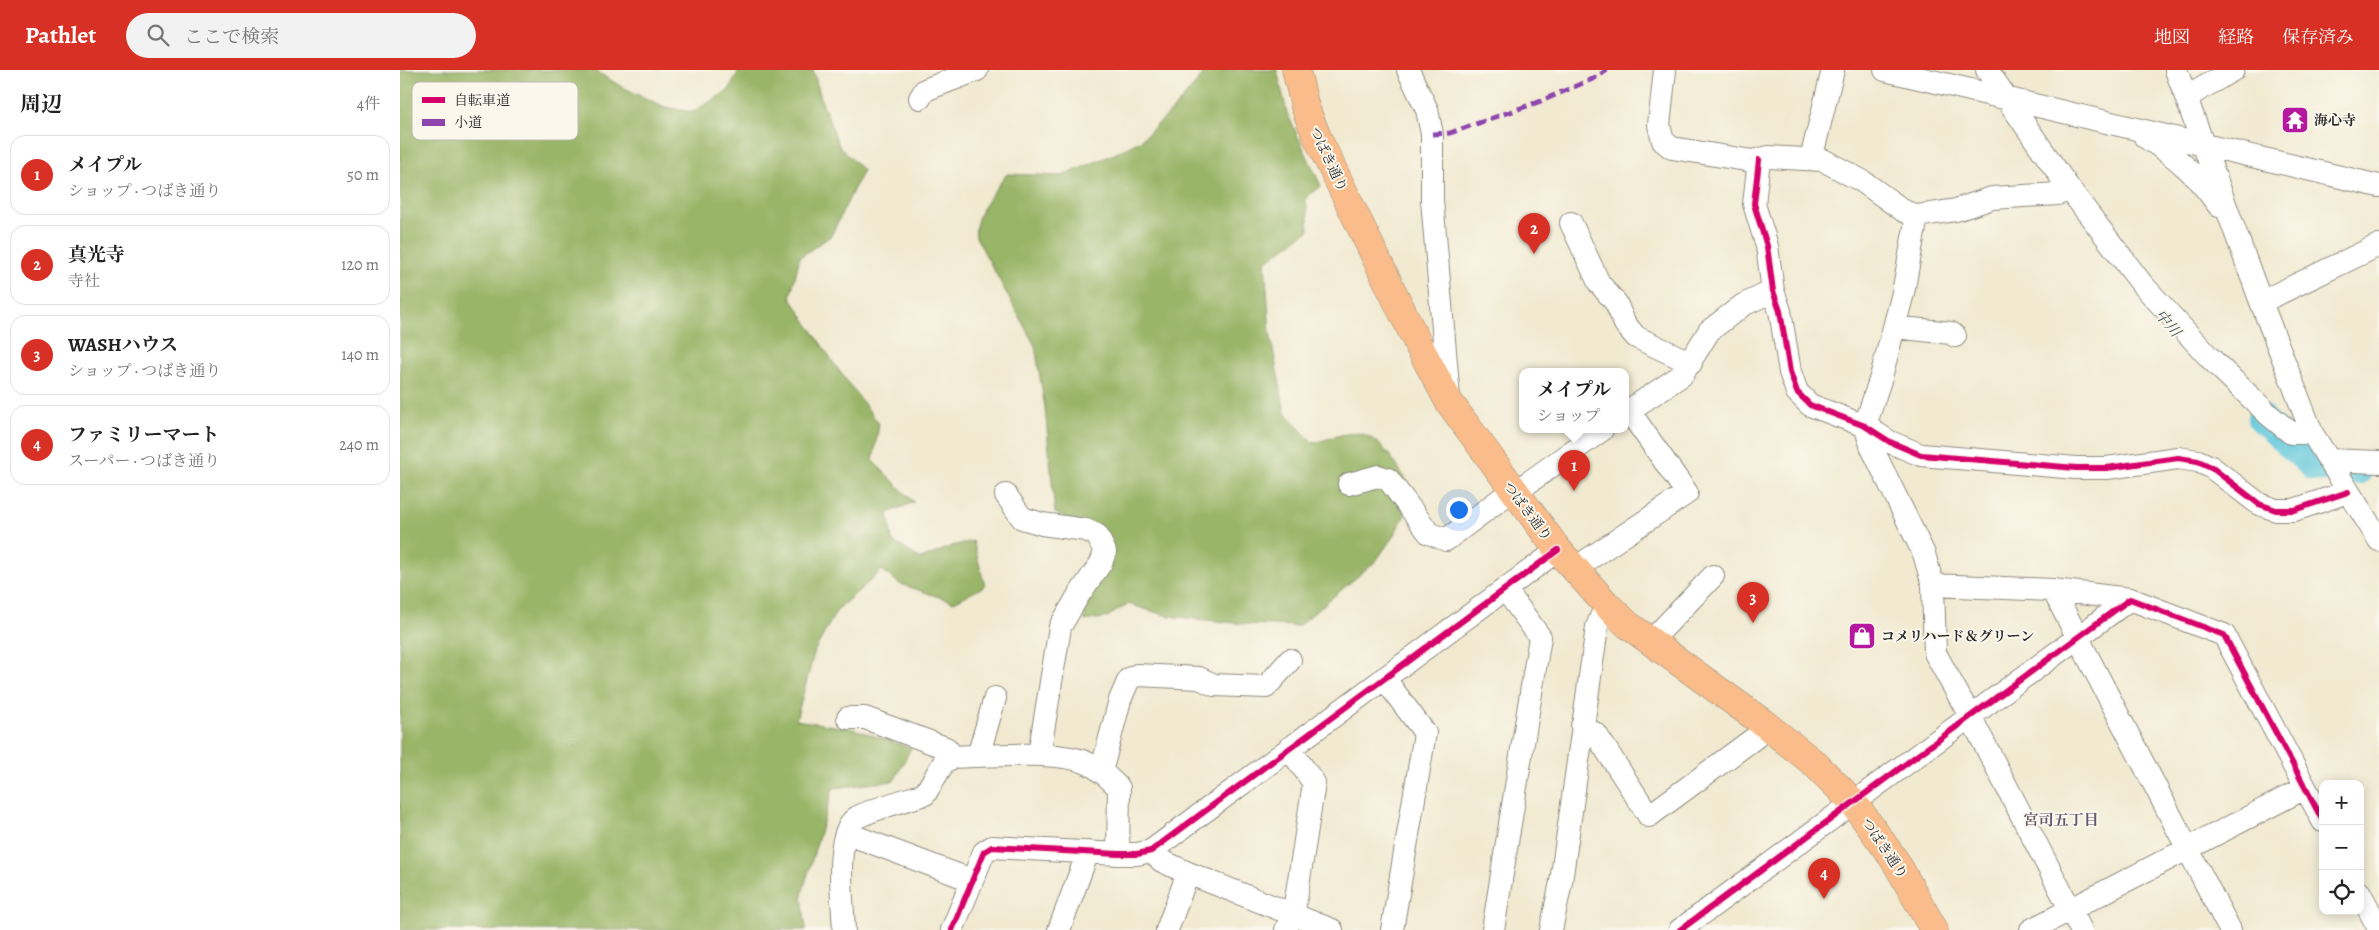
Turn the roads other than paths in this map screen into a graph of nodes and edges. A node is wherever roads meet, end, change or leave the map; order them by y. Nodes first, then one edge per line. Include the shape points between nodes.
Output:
1 (977, 70) edge
2 (1296, 70) edge
3 (1408, 70) edge
4 (1664, 70) edge
5 (1833, 70) edge
6 (1885, 70) edge
7 (1987, 70) edge
8 (2176, 70) edge
9 (2233, 70) edge
10 (2187, 97) junction
11 (920, 98) dead end
12 (2006, 99) junction
13 (2125, 126) junction
14 (2205, 145) junction
15 (1811, 158) junction
16 (1759, 160) junction
17 (2379, 186) edge
18 (2064, 190) junction
19 (1917, 216) junction
20 (1571, 223) dead end
21 (2232, 223) junction
22 (2379, 245) edge
23 (1773, 291) junction
24 (2260, 302) junction
25 (1894, 327) junction
26 (1955, 336) dead end
27 (1691, 363) junction
28 (1449, 402) junction
29 (1629, 411) edge
30 (1629, 415) edge
31 (1865, 426) junction
32 (1598, 433) edge
33 (2312, 433) junction
34 (2379, 462) edge
35 (2339, 476) junction
36 (1348, 484) dead end
37 (1514, 493) junction
38 (1006, 495) dead end
39 (2379, 540) edge
40 (1566, 560) junction
41 (1713, 576) dead end
42 (1932, 585) junction
43 (1505, 589) junction
44 (2053, 590) junction
45 (2130, 599) junction
46 (1606, 604) junction
47 (2077, 636) junction
48 (1650, 642) junction
49 (1290, 660) dead end
50 (1384, 678) junction
51 (995, 698) dead end
52 (1970, 716) junction
53 (848, 718) dead end
54 (1766, 725) junction
55 (1582, 726) junction
56 (1289, 748) junction
57 (1039, 755) junction
58 (978, 756) junction
59 (954, 757) junction
60 (1101, 772) junction
61 (2305, 788) junction
62 (1853, 802) junction
63 (2319, 814) edge
64 (846, 833) junction
65 (2187, 849) junction
66 (1151, 851) junction
67 (1088, 852) junction
68 (1118, 854) junction
69 (1188, 873) junction
70 (971, 880) junction
71 (2364, 901) edge
72 (2070, 909) junction
73 (1289, 923) edge
74 (2379, 929) edge
75 (844, 930) edge
76 (952, 930) edge
77 (1059, 930) edge
78 (1167, 930) edge
79 (1332, 930) edge
80 (1392, 930) edge
81 (1493, 930) edge
82 (1551, 930) edge
83 (1680, 930) edge
84 (1934, 930) edge
85 (2031, 930) edge
86 (2081, 930) edge
87 (2230, 930) edge

1 - 11 street via 925,90
2 - 28 main road, つばき通り via 1305,107 1318,139
3 - 28 street via 1427,110 1432,134 1432,200
4 - 16 street via 1659,125 1663,141 1672,148 1724,158
5 - 15 street
6 - 12 street
7 - 12 street
8 - 10 street
9 - 10 street
10 - 14 street
12 - 13 street
12 - 18 street
13 - 14 street
13 - 21 street via 2170,152 2187,166
14 - 17 street
14 - 21 street
15 - 16 street via 1769,157
15 - 19 street via 1841,169 1904,211
16 - 23 street via 1754,204 1767,246
18 - 19 street via 1992,198 1956,210
18 - 33 street via 2142,284 2209,357 2291,433
19 - 25 street
20 - 27 street via 1599,283 1616,303 1625,324 1636,337
21 - 24 street
22 - 24 street
23 - 27 street via 1743,305 1709,331
23 - 31 street via 1797,392 1810,405
24 - 33 street
25 - 26 street
25 - 31 street
27 - 29 street via 1682,375
28 - 37 main road, つばき通り
30 - 40 street via 1687,493
31 - 35 street via 1890,442 1921,455 2076,468 2107,468 2178,458 2198,461 2211,467 2259,504 2276,510 2294,510
31 - 42 street via 1872,448 1924,554
32 - 37 street
33 - 35 street
34 - 35 street
35 - 39 street
36 - 37 street via 1378,476 1388,479 1429,533 1446,540 1502,498
37 - 40 main road, つばき通り
38 - 57 street via 1022,518 1086,530 1097,535 1105,552 1095,574 1060,627
40 - 43 street
40 - 46 main road, つばき通り
41 - 48 street
42 - 44 street
42 - 52 street via 1935,653
43 - 50 street
43 - 81 street via 1540,637
44 - 45 street
44 - 47 street
45 - 47 street
45 - 61 street via 2224,635
46 - 48 main road, つばき通り
46 - 55 street via 1597,627
47 - 52 street
47 - 65 street
48 - 54 main road, つばき通り
49 - 60 street via 1266,687 1214,684 1199,678 1137,675 1129,679 1120,700
50 - 56 street
50 - 80 street via 1425,733
51 - 58 street
52 - 62 street
52 - 72 street
53 - 59 street via 864,718 946,748
54 - 55 street via 1756,737 1649,816 1596,734
54 - 62 main road, つばき通り via 1815,764
55 - 82 street via 1561,882
56 - 66 street
56 - 73 street via 1314,783 1295,905
57 - 58 street
57 - 60 street via 1085,762
58 - 59 street
59 - 64 street via 944,762 925,794 856,819
60 - 68 street via 1119,788
61 - 63 street
61 - 65 street
62 - 83 street
62 - 84 main road, つばき通り via 1896,862
64 - 70 street
64 - 75 street via 842,848
65 - 72 street
65 - 87 street
66 - 68 street
66 - 69 street via 1162,861
67 - 68 street
67 - 70 street via 992,847 984,852
67 - 77 street
69 - 73 street
69 - 78 street
70 - 76 street
71 - 74 street
72 - 85 street
72 - 86 street
73 - 79 street

